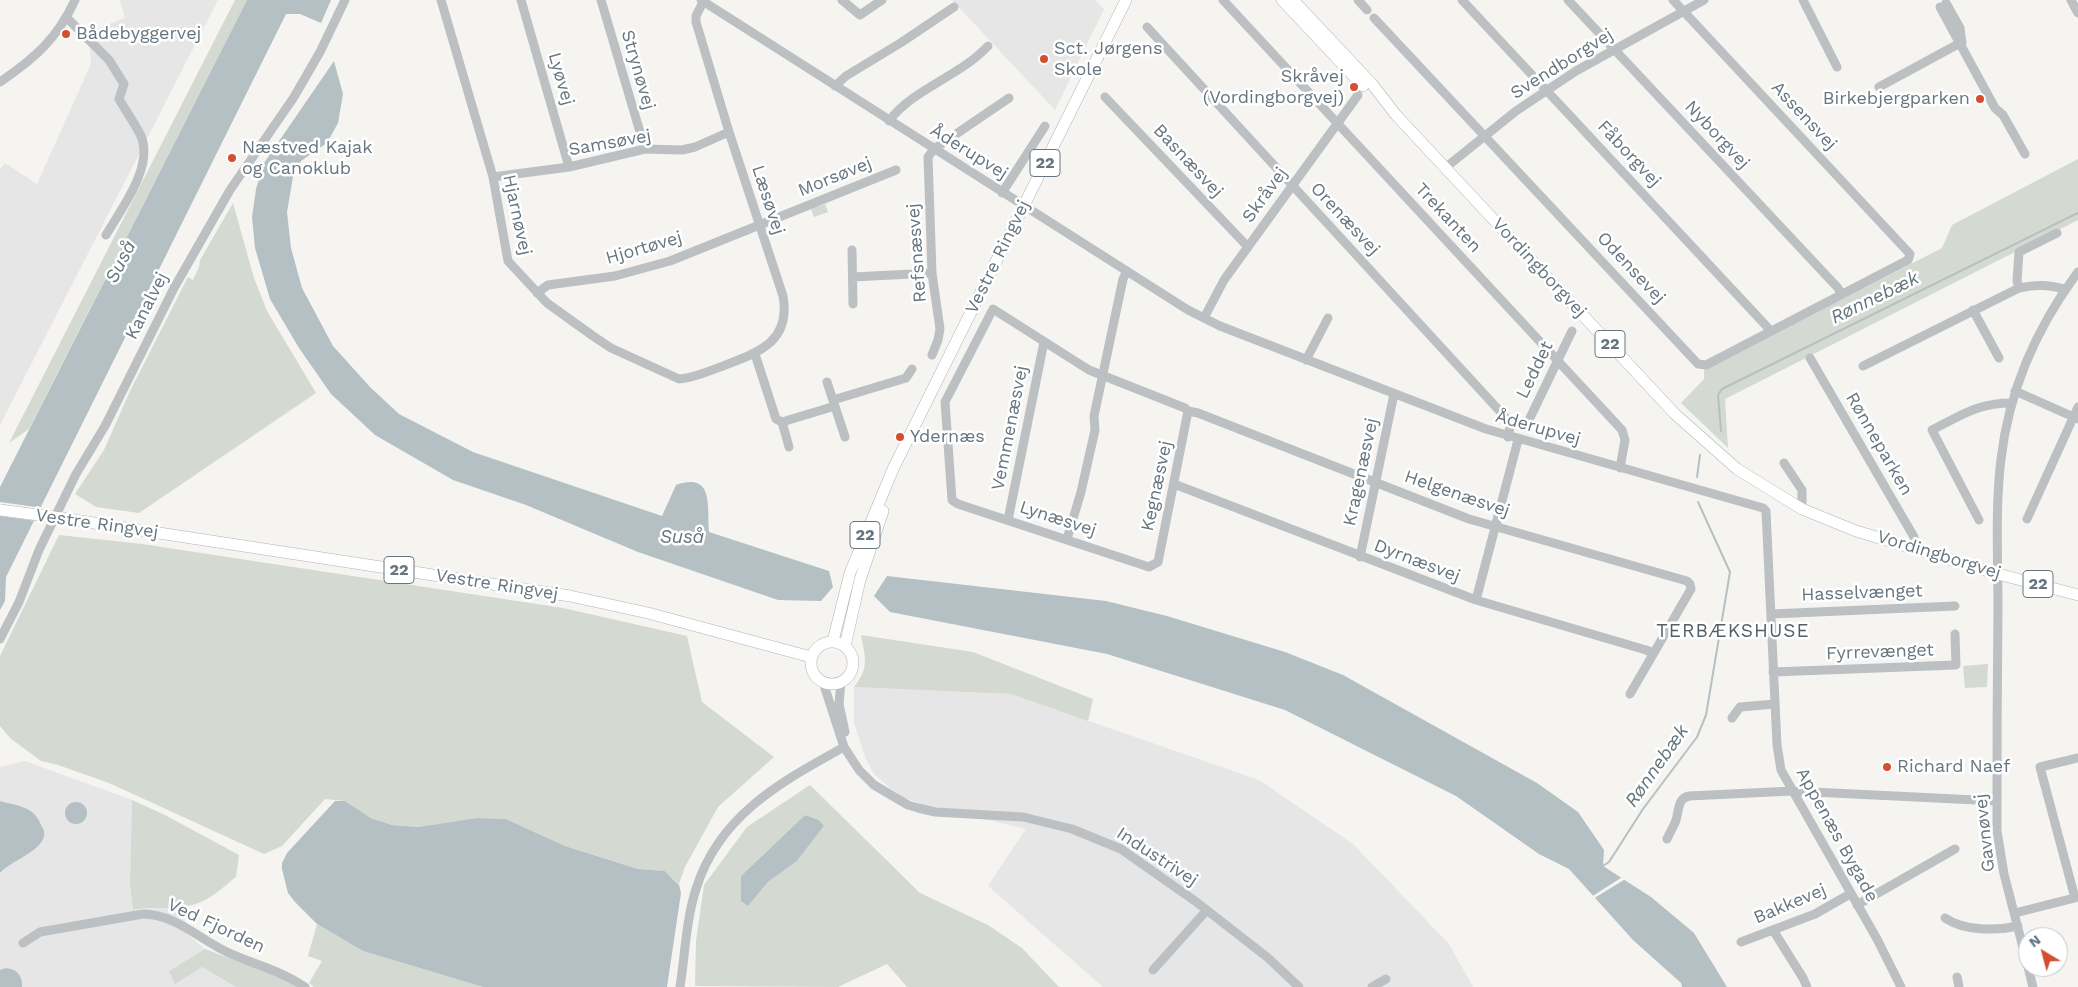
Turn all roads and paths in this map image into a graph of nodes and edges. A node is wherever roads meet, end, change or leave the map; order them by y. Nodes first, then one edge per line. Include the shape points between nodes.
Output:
1 (75, 0) edge
2 (345, 0) edge
3 (441, 0) edge
4 (521, 0) edge
5 (600, 0) edge
6 (842, 0) edge
7 (882, 0) edge
8 (1126, 0) edge
9 (1223, 0) edge
10 (1282, 0) edge
11 (1293, 0) edge
12 (1358, 0) edge
13 (1462, 0) edge
14 (1568, 0) edge
15 (1673, 0) edge
16 (1704, 0) edge
17 (2071, 0) edge
18 (702, 1) edge
19 (1806, 1) edge
20 (1940, 3) edge
21 (954, 7) dead end
22 (1367, 10) dead end
23 (1684, 11) junction
24 (2078, 13) edge
25 (67, 18) junction
26 (1374, 18) dead end
27 (1147, 28) dead end
28 (1961, 44) junction
29 (988, 46) dead end
30 (1614, 49) junction
31 (1838, 67) dead end
32 (0, 82) edge
33 (835, 86) junction
34 (1879, 88) dead end
35 (1547, 90) junction
36 (1358, 95) dead end
37 (1105, 97) dead end
38 (1009, 98) dead end
39 (1396, 115) junction
40 (889, 121) junction
41 (1337, 124) junction
42 (1045, 126) dead end
43 (728, 132) junction
44 (1484, 135) junction
45 (645, 149) junction
46 (934, 149) junction
47 (2025, 154) dead end
48 (570, 167) junction
49 (1445, 168) junction
50 (896, 170) dead end
51 (493, 177) junction
52 (1292, 186) junction
53 (1002, 193) junction
54 (1024, 206) junction
55 (759, 225) junction
56 (2057, 233) dead end
57 (106, 235) dead end
58 (1248, 248) junction
59 (852, 250) dead end
60 (1910, 254) joint
61 (1124, 269) junction
62 (2078, 272) edge
63 (932, 274) junction
64 (853, 277) junction
65 (2019, 288) junction
66 (2065, 289) junction
67 (537, 293) junction
68 (1841, 294) junction
69 (853, 304) dead end
70 (1974, 310) junction
71 (1204, 318) junction
72 (1328, 318) dead end
73 (1771, 330) junction
74 (1572, 331) dead end
75 (1044, 342) junction
76 (755, 354) junction
77 (932, 355) dead end
78 (1810, 358) dead end
79 (1999, 358) dead end
80 (1557, 359) junction
81 (1306, 360) junction
82 (1863, 366) dead end
83 (912, 369) dead end
84 (710, 371) joint
85 (1101, 376) junction
86 (827, 382) dead end
87 (2015, 391) junction
88 (1394, 394) junction
89 (834, 403) junction
90 (2012, 403) junction
91 (2078, 407) edge
92 (1188, 412) junction
93 (2076, 418) edge
94 (782, 422) junction
95 (1527, 424) dead end
96 (911, 434) junction
97 (844, 437) dead end
98 (1508, 437) junction
99 (1518, 440) junction
100 (789, 447) dead end
101 (1784, 463) dead end
102 (1620, 468) junction
103 (1376, 482) junction
104 (1174, 484) junction
105 (952, 500) joint
106 (1802, 508) junction
107 (0, 510) edge
108 (1766, 511) joint
109 (1008, 520) junction
110 (1979, 520) dead end
111 (2027, 520) dead end
112 (1494, 525) junction
113 (1067, 539) junction
114 (1916, 548) junction
115 (1360, 556) junction
116 (1155, 565) joint
117 (1998, 574) junction
118 (2078, 595) edge
119 (1476, 600) junction
120 (1955, 606) dead end
121 (1771, 614) junction
122 (1955, 634) dead end
123 (0, 639) edge
124 (833, 642) junction
125 (845, 646) junction
126 (1653, 654) junction
127 (811, 657) junction
128 (1773, 672) junction
129 (823, 682) junction
130 (841, 682) junction
131 (1630, 694) dead end
132 (1775, 704) junction
133 (1732, 718) dead end
134 (844, 747) junction
135 (2078, 758) edge
136 (1792, 791) junction
137 (1997, 801) junction
138 (1667, 838) dead end
139 (1955, 849) dead end
140 (1850, 894) junction
141 (2077, 898) edge
142 (1857, 905) junction
143 (1207, 910) junction
144 (2015, 914) junction
145 (1944, 918) dead end
146 (2018, 926) joint
147 (1773, 930) junction
148 (1741, 942) dead end
149 (23, 943) dead end
150 (1153, 970) dead end
151 (1957, 977) dead end
152 (1386, 979) dead end
153 (304, 987) edge
154 (680, 987) edge
155 (1299, 987) edge
156 (1372, 987) edge
157 (1807, 987) edge
158 (1901, 987) edge
159 (1959, 987) edge

1 - 25 street
2 - 123 street, Kanalvej via 294,97 230,190 174,288 105,426 76,474
3 - 51 street, Hjarnøvej
4 - 48 street, Lyøvej
5 - 45 street, Strynøvej
6 - 7 street via 860,15
8 - 54 main road, Vestre Ringvej / 22
9 - 41 street, Trekanten
10 - 39 main road, Vordingborgvej / 22 via 1367,90
11 - 39 main road, Vordingborgvej / 22 via 1372,84
12 - 22 street
13 - 35 street, Fåborgvej
14 - 30 street, Nyborgvej
15 - 23 street, Assensvej
16 - 23 street, Svendborgvej
17 - 24 street
18 - 33 street, Åderupvej
18 - 43 street, Læsøvej via 696,22
19 - 31 street
20 - 28 street via 1960,28
21 - 33 street
23 - 30 street, Svendborgvej
23 - 60 street, Assensvej
25 - 32 street via 41,52
25 - 57 street via 109,60 124,84 120,99 141,138 145,154 141,172
26 - 44 street, Odensevej
27 - 52 street, Orenæsvej
28 - 34 street
28 - 47 street via 1995,108 2003,115
29 - 40 street via 967,65 898,109
30 - 35 street, Svendborgvej
30 - 68 street, Nyborgvej
33 - 40 street, Åderupvej
35 - 44 street, Svendborgvej
35 - 73 street, Fåborgvej
36 - 41 street, Skråvej
37 - 58 street, Basnæsvej
38 - 46 street
39 - 49 main road, Vordingborgvej / 22
40 - 46 street, Åderupvej
41 - 52 street, Skråvej
41 - 80 street, Trekanten
42 - 53 street
43 - 45 street, Samsøvej via 682,150
43 - 55 street, Læsøvej
44 - 49 street, Svendborgvej
44 - 73 street, Odensevej via 1698,364 1706,365
45 - 48 street, Samsøvej
46 - 53 street, Åderupvej
46 - 63 street, Refsnæsvej via 928,157
48 - 51 street, Samsøvej
49 - 106 main road, Vordingborgvej / 22 via 1682,420 1738,469
50 - 55 street, Morsøvej
51 - 67 street, Hjarnøvej via 508,262
52 - 58 street, Skråvej
52 - 98 street, Orenæsvej via 1507,419
53 - 54 street, Åderupvej
54 - 61 street, Åderupvej
54 - 96 main road, Vestre Ringvej / 22
55 - 67 street, Hjortøvej via 670,261 615,276 548,285
55 - 76 street, Læsøvej via 785,307 782,324 774,339
56 - 65 street via 2019,252
58 - 71 street, Skråvej via 1224,280
59 - 64 street
60 - 68 street, Odensevej via 1908,260
61 - 71 street, Åderupvej
61 - 85 street
62 - 66 street, Gavnøvej
63 - 64 street
63 - 77 street, Refsnæsvej via 940,329
64 - 69 street
65 - 66 street via 2036,284
65 - 70 street
66 - 87 street, Gavnøvej via 2037,336
67 - 84 street, Hjarnøvej via 611,348 679,380
68 - 73 street, Odensevej
70 - 79 street
70 - 82 street
71 - 81 street, Åderupvej
72 - 81 street
74 - 80 street, Leddet
75 - 85 street, Helgenæsvej
75 - 105 street, Helgenæsvej via 993,309 945,402
75 - 109 street, Vemmenæsvej
76 - 84 street, Læsøvej
76 - 94 street via 776,419
78 - 114 street, Rønneparken via 1914,537
80 - 95 street, Leddet
80 - 102 street, Trekanten via 1622,430 1625,440
81 - 88 street, Åderupvej
83 - 89 street via 906,378
85 - 92 street, Helgenæsvej via 1185,408
85 - 113 street via 1094,416 1095,430
86 - 89 street
87 - 90 street, Gavnøvej
87 - 93 street
88 - 98 street, Åderupvej
88 - 103 street, Kragenæsvej
89 - 94 street
89 - 97 street
90 - 110 street via 1976,407 1932,430
90 - 117 street, Gavnøvej via 2000,474
91 - 93 street
92 - 103 street, Helgenæsvej via 1198,413
92 - 104 street, Kegnæsvej
93 - 111 street
94 - 100 street
96 - 124 main road, Vestre Ringvej / 22 via 850,573
96 - 125 main road, Vestre Ringvej / 22 via 860,580
98 - 99 street, Åderupvej
99 - 102 street, Åderupvej
99 - 112 street
101 - 106 street via 1802,490
102 - 108 street, Åderupvej
103 - 112 street, Helgenæsvej
103 - 115 street, Kragenæsvej
104 - 115 street, Dyrnæsvej
104 - 116 street, Kegnæsvej
105 - 109 street, Lynæsvej
106 - 114 main road, Vordingborgvej / 22 via 1856,531
107 - 127 main road, Vestre Ringvej / 22, bridge via 570,596 648,613
108 - 121 street, Appenæs Bygade
109 - 113 street, Lynæsvej
112 - 119 street
112 - 126 street, Helgenæsvej via 1687,581 1691,590
113 - 116 street, Lynæsvej via 1148,567
114 - 117 main road, Vordingborgvej / 22
115 - 119 street, Dyrnæsvej
117 - 118 main road, Vordingborgvej / 22
117 - 137 street, Gavnøvej
119 - 126 street, Dyrnæsvej
120 - 121 street, Hasselvænget
121 - 128 street, Appenæs Bygade
122 - 128 street, Fyrrevænget via 1956,665
124 - 125 main road
124 - 127 main road via 822,644
125 - 130 main road, 22 via 853,665 847,678
126 - 131 street, Helgenæsvej
127 - 129 main road via 814,674
128 - 132 street, Appenæs Bygade
129 - 130 main road
129 - 134 street, Industrivej
130 - 134 street via 839,704 846,735
132 - 133 street via 1740,707
132 - 136 street, Appenæs Bygade via 1778,756
134 - 143 street, Industrivej via 874,785 908,805 936,812 1023,818 1072,829 1121,849
134 - 154 street via 790,776 767,793 732,825 712,853 696,888
135 - 141 street via 2040,767
136 - 137 street
136 - 138 street via 1685,796
136 - 140 street, Appenæs Bygade
137 - 144 street, Gavnøvej via 1999,847
139 - 142 street
140 - 142 street, Appenæs Bygade
140 - 147 street, Bakkevej via 1815,914
141 - 144 street
142 - 158 street, Appenæs Bygade
143 - 150 street
143 - 155 street, Industrivej
144 - 146 street, Gavnøvej
145 - 146 street via 1960,926 2006,929
147 - 148 street, Bakkevej
147 - 157 street
149 - 153 street, Ved Fjorden via 40,932 155,914 169,918 227,952 286,974
151 - 159 street
152 - 156 street

